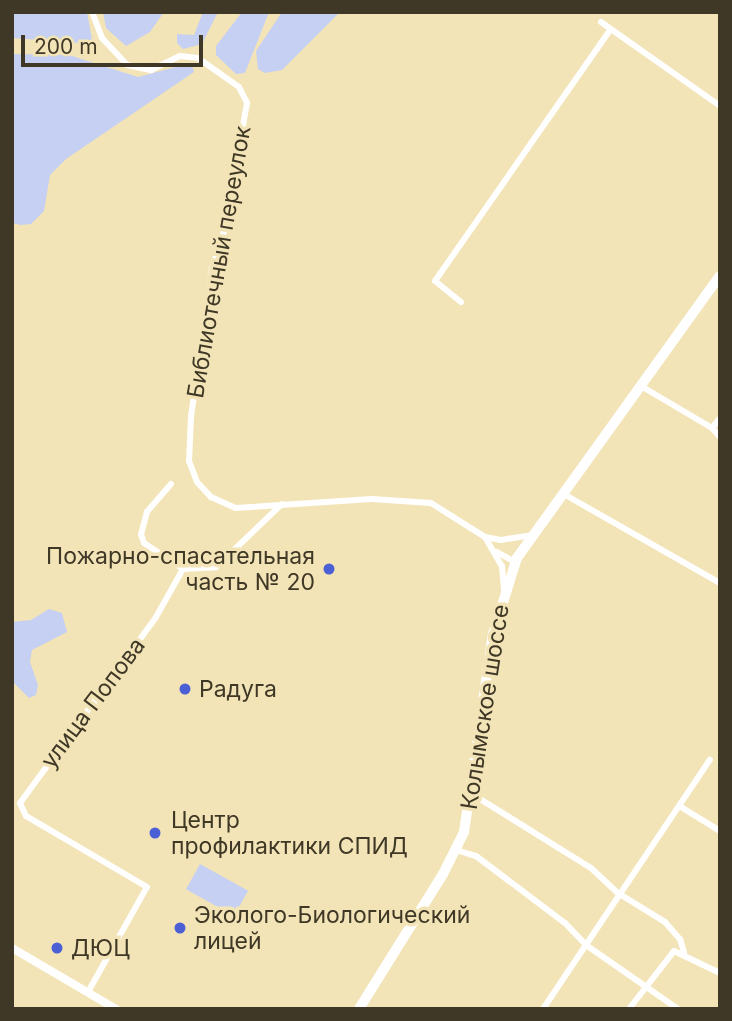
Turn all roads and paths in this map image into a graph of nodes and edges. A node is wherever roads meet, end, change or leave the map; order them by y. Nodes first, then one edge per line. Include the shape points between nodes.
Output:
1 (92, 12) edge
2 (601, 22) dead end
3 (611, 29) junction
4 (720, 106) edge
5 (720, 276) edge
6 (461, 302) dead end
7 (641, 386) junction
8 (720, 418) edge
9 (712, 428) junction
10 (720, 437) edge
11 (171, 484) dead end
12 (562, 493) junction
13 (284, 503) junction
14 (532, 535) junction
15 (485, 537) junction
16 (501, 540) junction
17 (494, 548) junction
18 (516, 560) junction
19 (183, 569) junction
20 (720, 583) edge
21 (504, 591) junction
22 (710, 760) dead end
23 (472, 794) junction
24 (681, 807) junction
25 (720, 831) edge
26 (456, 850) junction
27 (618, 893) junction
28 (586, 945) junction
29 (12, 948) edge
30 (684, 952) junction
31 (720, 973) edge
32 (645, 986) junction
33 (88, 992) junction
34 (116, 1009) edge
35 (359, 1009) edge
36 (543, 1009) edge
37 (629, 1009) edge
38 (678, 1009) edge

1 - 13 street, Библиотечный переулок via 103,38 127,65 151,70 190,56 239,87 247,103 206,310 191,416 190,470 211,497 225,505 251,508
2 - 3 street
3 - 4 street
3 - 6 street via 435,281
5 - 7 highway, Колымское шоссе
7 - 9 street
7 - 12 highway, Колымское шоссе
8 - 9 street
9 - 10 street
11 - 19 street via 147,512 141,534 144,542
12 - 14 highway, Колымское шоссе
12 - 20 street
13 - 15 street, Библиотечный переулок via 422,500 446,509
13 - 19 street via 216,567
14 - 16 street, Библиотечный переулок
14 - 18 highway, Колымское шоссе
15 - 16 street, Библиотечный переулок
15 - 17 street, Библиотечный переулок
16 - 18 street via 511,543
17 - 18 street
17 - 21 street, Библиотечный переулок via 502,566
18 - 21 highway, Колымское шоссе
19 - 33 street, улица Попова via 156,617 20,803 26,816 147,887
21 - 23 highway, Колымское шоссе via 490,650
22 - 24 street
23 - 26 highway, Колымское шоссе
23 - 27 street via 591,868
24 - 25 street
24 - 27 street
26 - 28 street via 476,856 565,923
26 - 35 highway, Колымское шоссе
27 - 28 street
27 - 30 street via 665,922 680,939
28 - 32 street
28 - 36 street
29 - 33 street
30 - 31 street
30 - 32 street via 674,951
32 - 37 street
32 - 38 street
33 - 34 street

